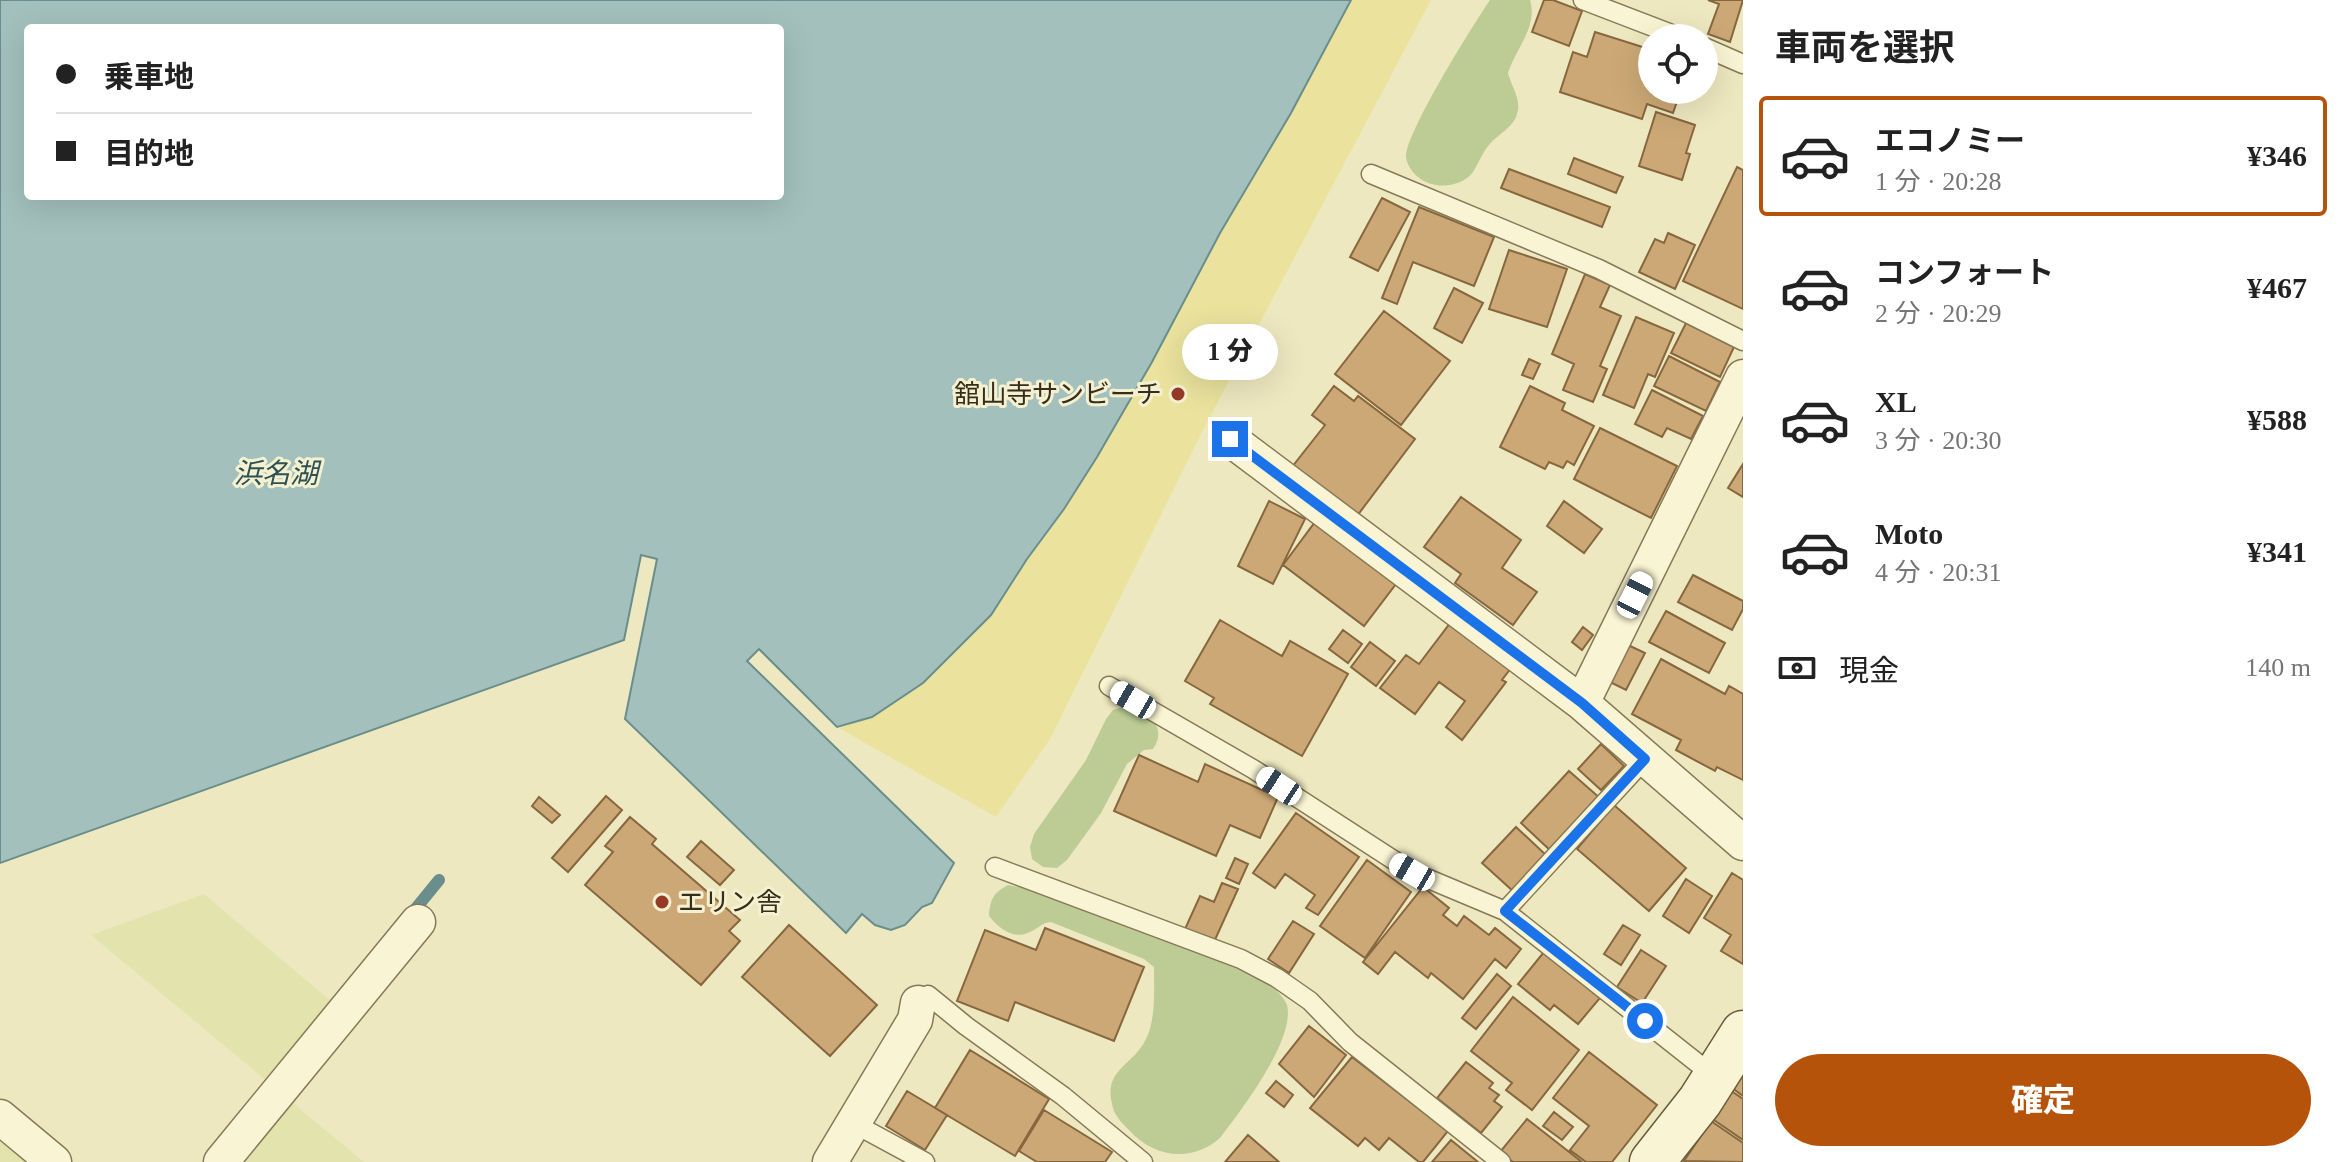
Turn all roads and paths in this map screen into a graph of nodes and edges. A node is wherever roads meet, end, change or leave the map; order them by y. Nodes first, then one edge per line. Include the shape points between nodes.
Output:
1 (1583, 0) edge
2 (1646, 24) edge
3 (1718, 53) edge
4 (1743, 64) edge
5 (1371, 174) dead end
6 (1743, 341) edge
7 (1743, 377) edge
8 (1230, 439) dead end
9 (1109, 686) dead end
10 (1582, 703) junction
11 (1645, 759) junction
12 (1743, 843) edge
13 (995, 867) dead end
14 (1505, 911) junction
15 (418, 922) dead end
16 (923, 999) joint
17 (1743, 1033) edge
18 (1715, 1077) junction
19 (0, 1117) edge
20 (853, 1123) junction
21 (54, 1162) edge
22 (221, 1162) edge
23 (830, 1162) edge
24 (925, 1162) edge
25 (1143, 1162) edge
26 (1501, 1162) edge
27 (1652, 1162) edge

1 - 2 lane
3 - 4 lane
5 - 6 lane via 1599,269
7 - 10 street
8 - 10 street
9 - 14 lane via 1253,769 1412,872
10 - 11 street
11 - 12 street
11 - 14 lane
13 - 26 lane via 1241,959 1277,978
14 - 18 lane
15 - 22 street
16 - 20 street
16 - 25 lane via 1063,1096
17 - 18 main road
18 - 27 main road
19 - 21 street
20 - 23 street
20 - 24 lane

